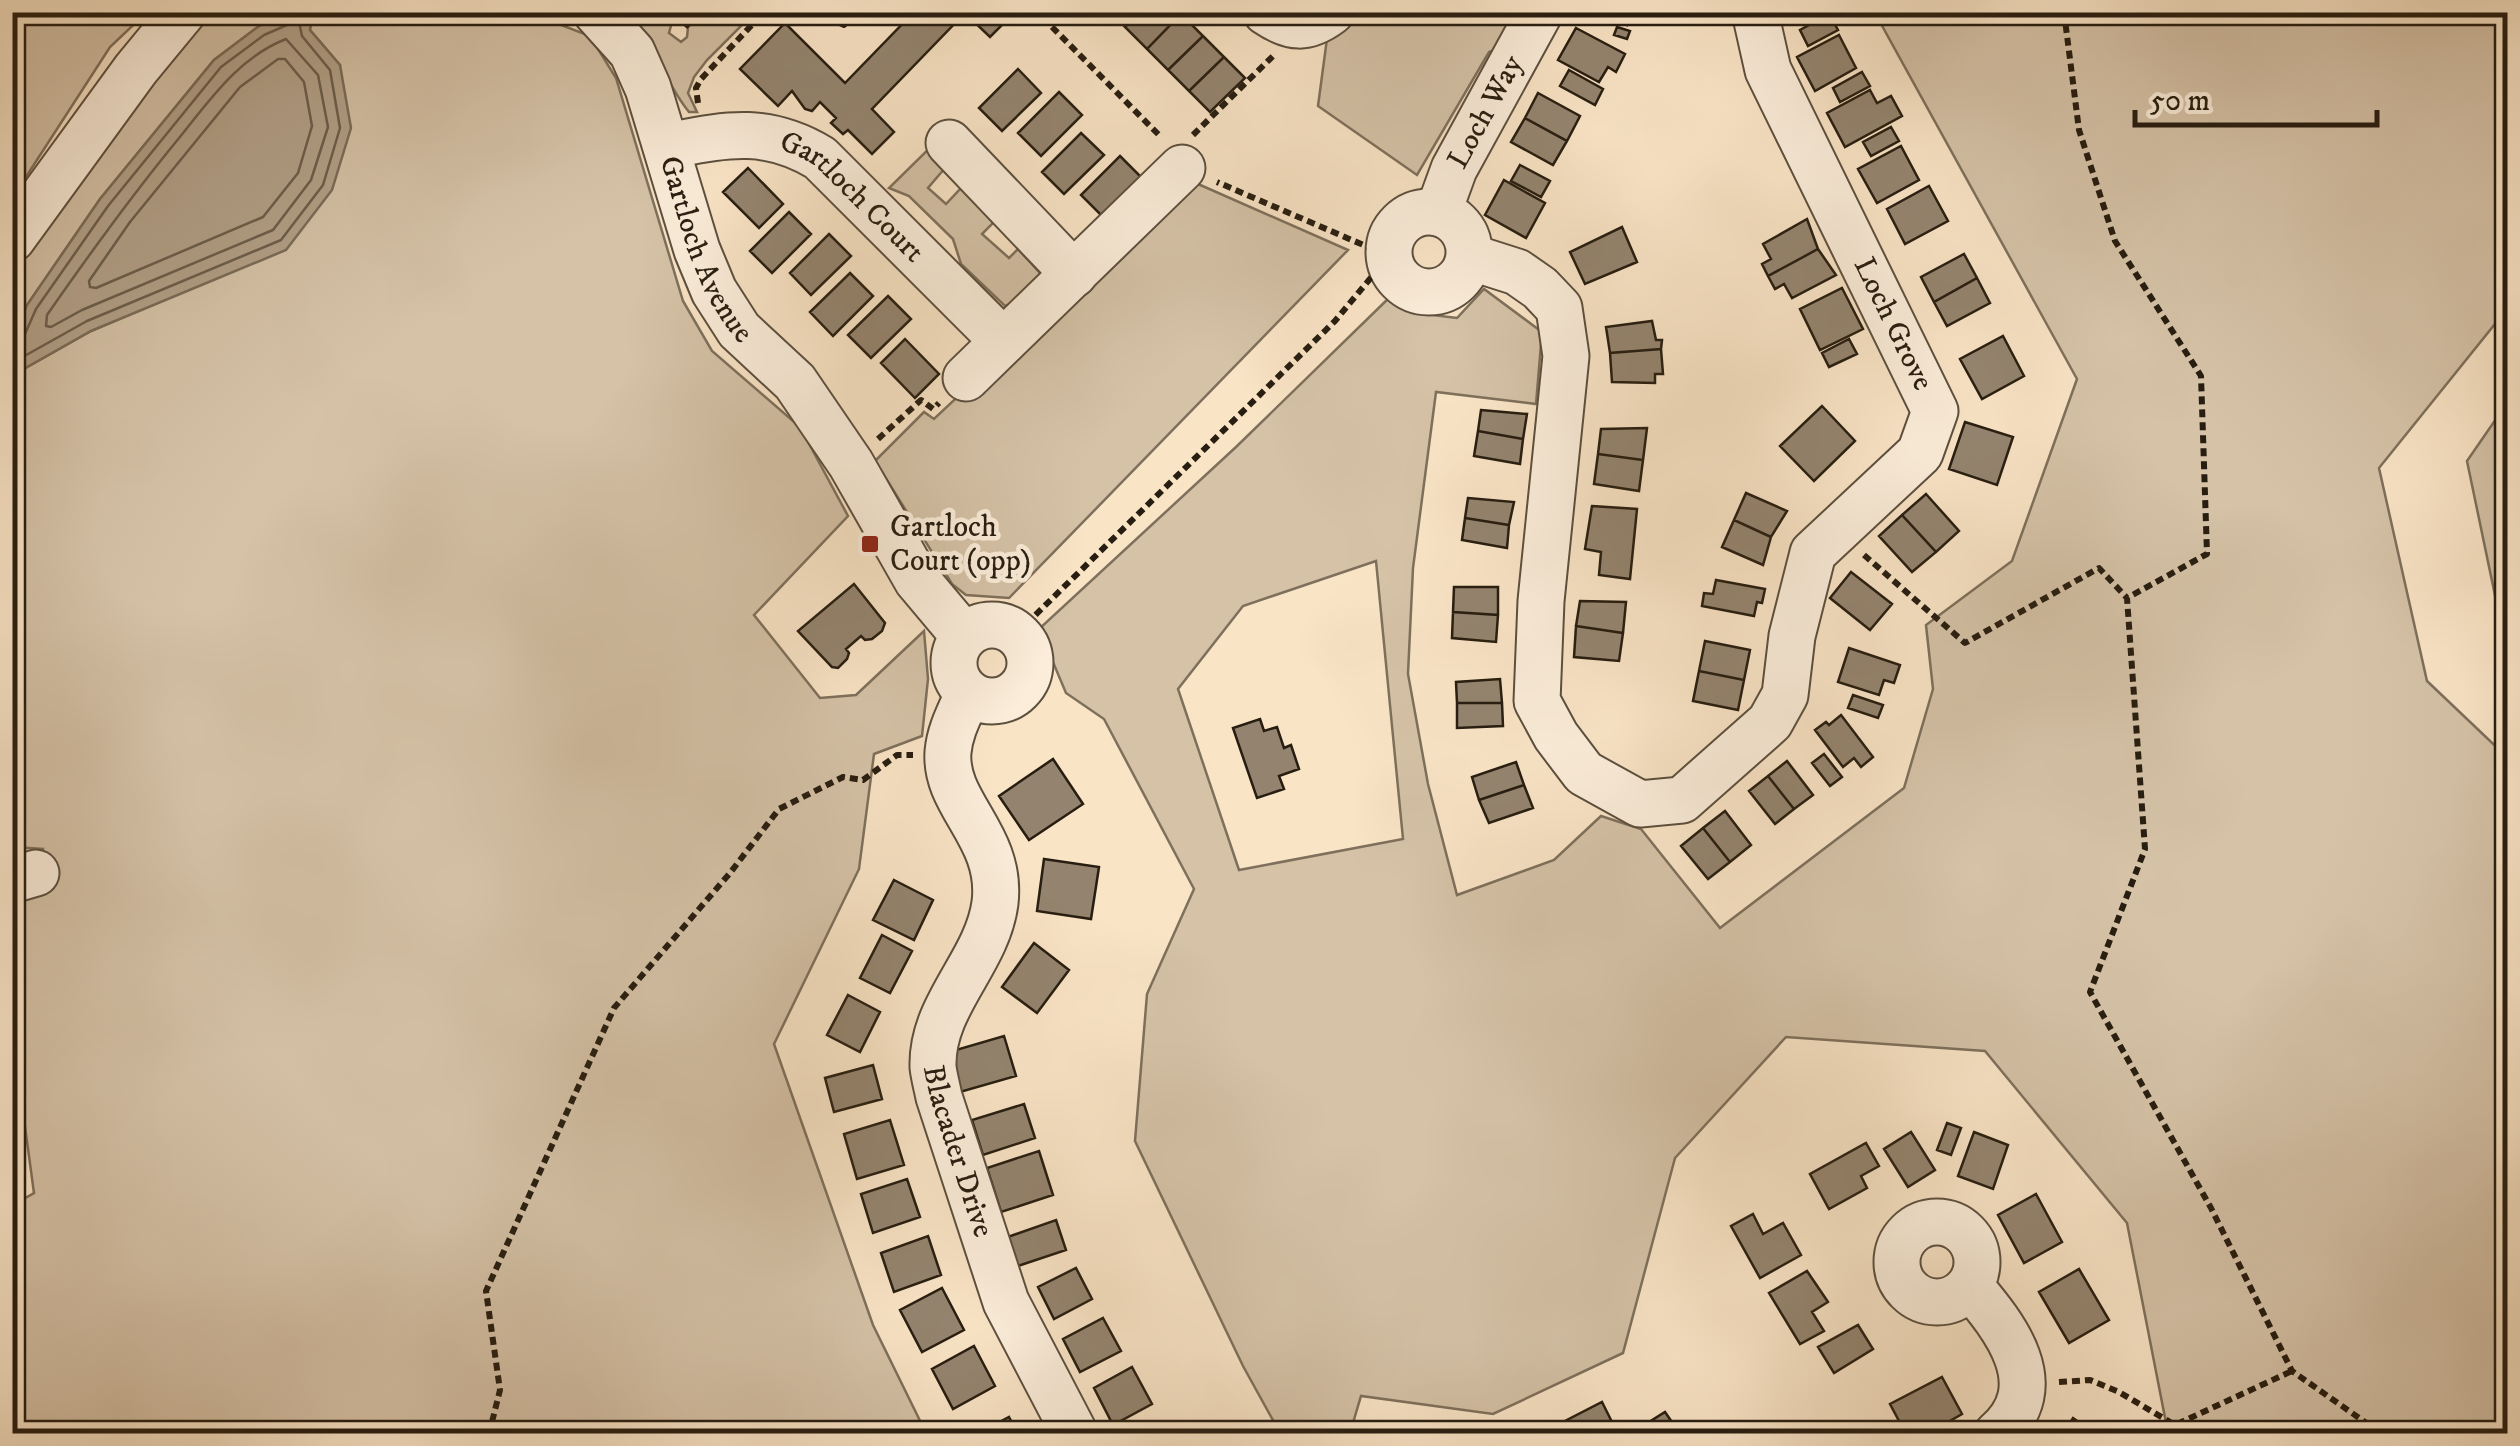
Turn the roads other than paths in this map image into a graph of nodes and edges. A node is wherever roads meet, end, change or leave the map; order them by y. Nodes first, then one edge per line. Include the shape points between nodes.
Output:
1 (183, 12) edge
2 (596, 12) edge
3 (1540, 12) edge
4 (1754, 12) edge
5 (684, 142) junction
6 (1180, 160) road end
7 (953, 165) dead end
8 (1438, 213) junction
9 (12, 239) edge
10 (1470, 257) junction
11 (1074, 274) junction
12 (1003, 341) junction
13 (966, 378) dead end
14 (964, 636) junction
15 (968, 694) junction
16 (1970, 1286) dead end
17 (1075, 1434) edge
18 (1997, 1434) edge

1 - 9 street
2 - 5 street, Gartloch Avenue via 632,52
3 - 8 street, Loch Way via 1454,169
4 - 10 street, Loch Grove via 1768,70 1935,410 1920,454 1813,554 1785,695 1770,722 1682,800 1640,804 1584,773 1537,701 1566,356 1558,308 1540,288 1517,272
5 - 12 street, Gartloch Court via 746,133 820,158
5 - 14 street, Gartloch Avenue via 697,250 714,291 739,330 794,382 851,464 917,580
6 - 11 street
7 - 11 street
8 - 10 street via 1458,224
8 - 10 street via 1402,222 1389,256 1399,280 1435,292 1458,280
11 - 12 street
12 - 13 street
14 - 15 street via 953,666
14 - 15 street via 990,624 1004,626 1026,644 1030,658 1029,673 1011,697 997,702
15 - 17 street, Blacader Drive via 948,756 957,794 995,869 994,904 985,938 945,1010 933,1067 1006,1302
16 - 18 street via 2018,1356 2023,1386 2009,1423

